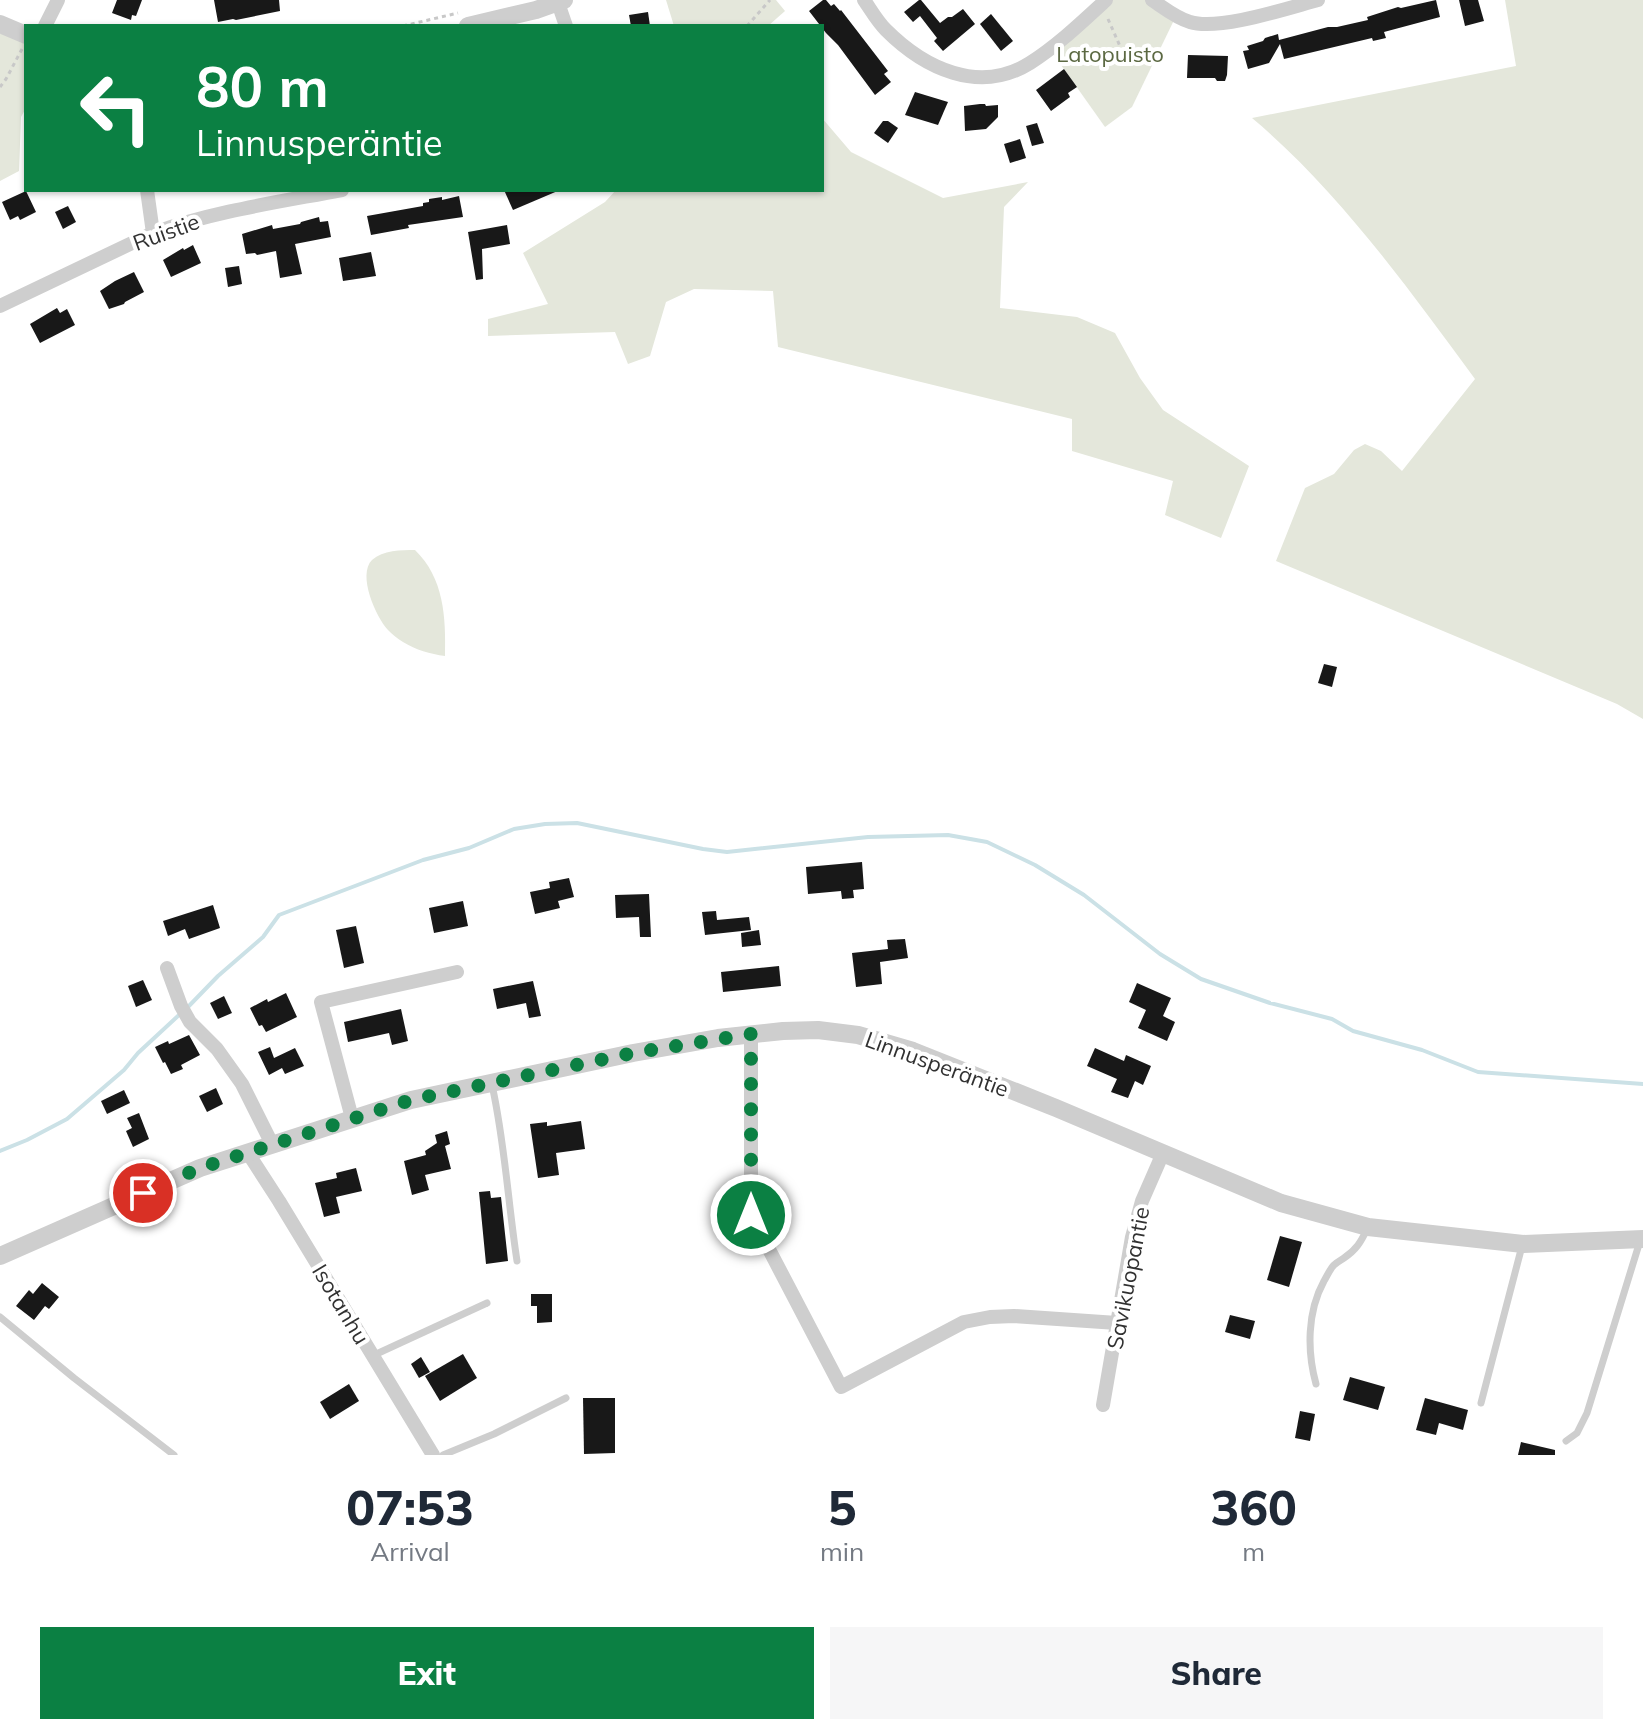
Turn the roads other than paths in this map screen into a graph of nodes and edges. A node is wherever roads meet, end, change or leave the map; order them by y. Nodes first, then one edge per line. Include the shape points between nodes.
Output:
1 (58, 0) edge
2 (864, 0) edge
3 (1152, 0) edge
4 (1318, 0) edge
5 (560, 1) edge
6 (1104, 2) edge
7 (0, 24) edge
8 (46, 24) edge
9 (475, 24) edge
10 (566, 24) edge
11 (24, 37) edge
12 (147, 192) edge
13 (331, 192) edge
14 (153, 233) junction
15 (0, 306) edge
16 (167, 968) dead end
17 (457, 972) dead end
18 (751, 1034) junction
19 (491, 1083) junction
20 (352, 1118) junction
21 (272, 1144) junction
22 (248, 1153) junction
23 (1163, 1153) junction
24 (1368, 1227) junction
25 (1642, 1239) edge
26 (1523, 1244) junction
27 (0, 1256) edge
28 (517, 1261) dead end
29 (487, 1303) dead end
30 (0, 1317) edge
31 (1117, 1323) junction
32 (372, 1356) junction
33 (1316, 1384) dead end
34 (566, 1398) dead end
35 (1481, 1403) dead end
36 (1103, 1405) dead end
37 (1566, 1441) dead end
38 (174, 1455) edge
39 (433, 1455) edge
40 (443, 1455) edge

1 - 8 street
2 - 6 street via 885,29 916,55 943,70 976,78 1028,64
3 - 4 street via 1176,16 1208,25
5 - 9 street
5 - 10 street
7 - 11 street
12 - 14 street
13 - 14 street, Ruistie via 221,213
14 - 15 street, Ruistie
16 - 21 street via 190,1022 242,1084
17 - 20 street via 321,1002
18 - 19 street, Linnusperäntie
18 - 23 street, Linnusperäntie via 818,1030 858,1035 913,1051
18 - 31 street via 751,1215 841,1387 964,1322 1014,1316
19 - 20 street, Linnusperäntie
19 - 28 lane
20 - 21 street, Linnusperäntie
21 - 22 street, Linnusperäntie
22 - 27 street, Linnusperäntie via 200,1168
22 - 32 street, Isotanhu
23 - 24 street, Linnusperäntie via 1281,1203
23 - 31 street, Savikuopantie via 1138,1213
24 - 26 street, Linnusperäntie
24 - 33 lane via 1360,1244 1333,1265 1321,1287 1310,1341
25 - 26 street, Linnusperäntie
25 - 37 lane via 1587,1413
26 - 35 lane
29 - 32 lane
30 - 38 lane
31 - 36 street, Savikuopantie
32 - 39 street, Isotanhu
34 - 40 lane

